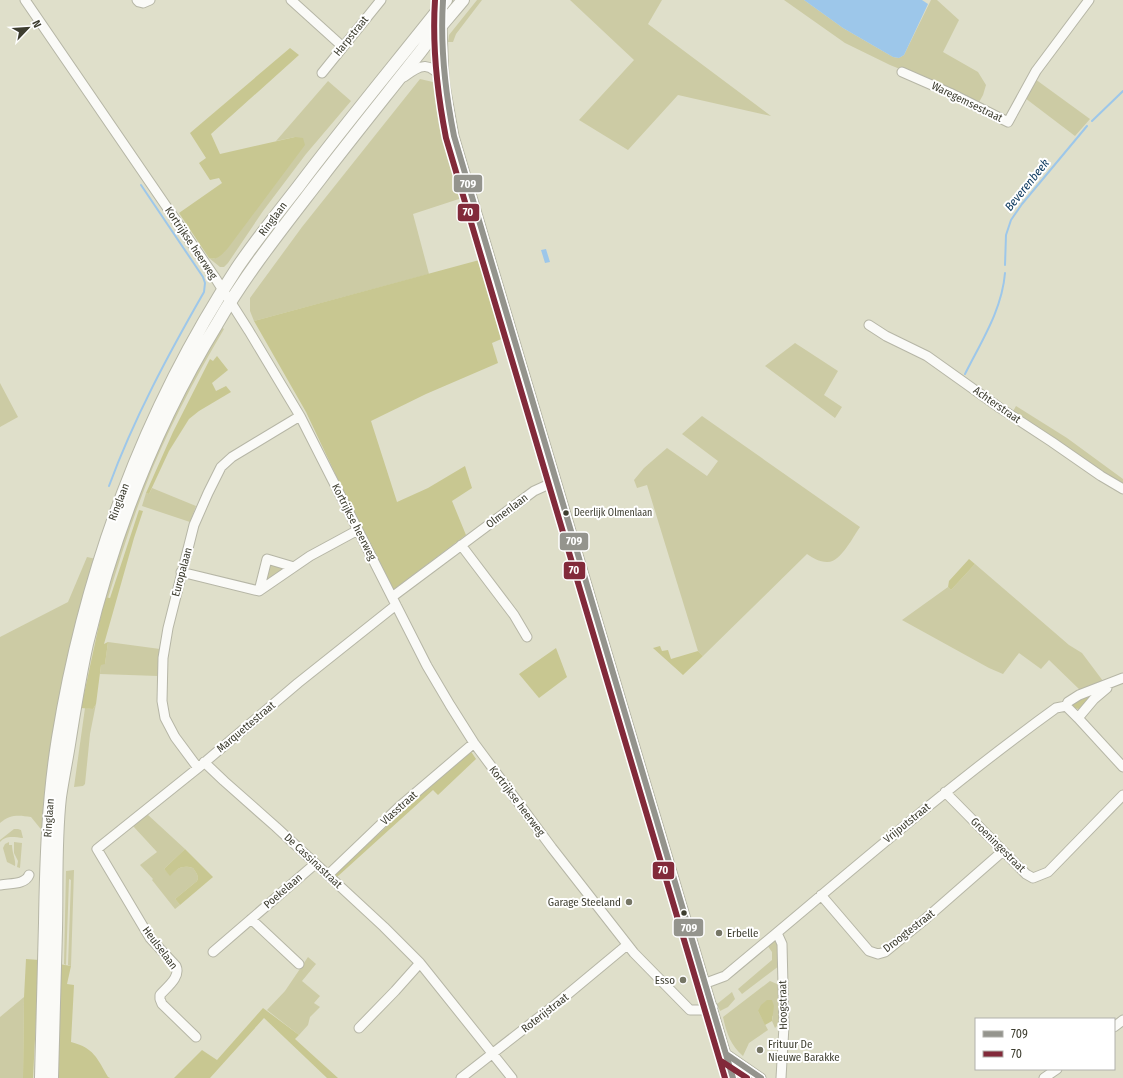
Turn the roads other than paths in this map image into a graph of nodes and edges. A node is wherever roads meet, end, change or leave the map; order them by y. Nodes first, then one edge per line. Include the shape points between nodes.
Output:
1 (25, 0) edge
2 (137, 0) edge
3 (150, 0) edge
4 (291, 0) edge
5 (381, 0) edge
6 (463, 0) edge
7 (1089, 0) edge
8 (444, 1) edge
9 (441, 20) junction
10 (343, 47) junction
11 (902, 72) dead end
12 (322, 73) dead end
13 (444, 80) junction
14 (398, 81) junction
15 (224, 290) junction
16 (231, 302) junction
17 (869, 325) dead end
18 (300, 416) junction
19 (556, 481) junction
20 (1123, 489) edge
21 (358, 530) junction
22 (461, 545) junction
23 (294, 567) junction
24 (182, 572) junction
25 (258, 591) junction
26 (394, 602) junction
27 (527, 637) dead end
28 (1120, 679) edge
29 (1066, 706) junction
30 (1078, 718) junction
31 (474, 743) junction
32 (201, 765) junction
33 (1123, 767) edge
34 (945, 792) junction
35 (1123, 795) edge
36 (97, 849) joint
37 (1003, 851) junction
38 (315, 864) junction
39 (29, 875) dead end
40 (328, 875) junction
41 (0, 885) edge
42 (821, 895) junction
43 (251, 919) junction
44 (777, 933) junction
45 (627, 945) junction
46 (213, 952) dead end
47 (420, 963) junction
48 (299, 964) dead end
49 (706, 983) junction
50 (713, 1007) junction
51 (1123, 1020) edge
52 (1115, 1026) edge
53 (358, 1028) dead end
54 (196, 1037) dead end
55 (493, 1054) junction
56 (726, 1054) junction
57 (1056, 1070) edge
58 (41, 1078) edge
59 (52, 1078) edge
60 (461, 1078) edge
61 (512, 1078) edge
62 (733, 1078) edge
63 (761, 1078) edge
64 (781, 1078) edge
65 (1044, 1078) edge

1 - 15 street, Kortrijkse heerweg
2 - 3 street via 143,3
4 - 10 street
5 - 10 street, Harpstraat
6 - 9 main road
7 - 11 street, Waregemsestraat via 1036,71 1008,122
8 - 9 main road
9 - 13 street
9 - 14 main road, Ringlaan
9 - 15 main road, Ringlaan via 312,167
10 - 12 street, Harpstraat
13 - 14 street via 434,69 425,67 412,71
13 - 19 street via 454,136
14 - 16 main road, Ringlaan via 291,217
15 - 16 street, Kortrijkse heerweg
15 - 58 main road, Ringlaan via 184,358 151,423 111,522 79,630 57,741 51,796 46,880
16 - 18 street, Kortrijkse heerweg
16 - 59 main road, Ringlaan via 176,397 148,460 111,559 87,643 60,797 56,863
17 - 20 street, Achterstraat via 927,356 1000,408
18 - 21 street, Kortrijkse heerweg
18 - 24 street, Europalaan via 238,453 221,467 194,525
19 - 22 street, Olmenlaan via 534,491
19 - 49 street
21 - 23 street
21 - 26 street, Kortrijkse heerweg
22 - 26 street, Olmenlaan
22 - 27 street via 514,615
23 - 25 street
23 - 25 street via 267,559
24 - 25 street
24 - 32 street, Europalaan via 163,658 162,701 165,718 175,737
26 - 31 street, Kortrijkse heerweg via 435,679
26 - 32 street, Marquettestraat
28 - 29 street, Vrijputstraat via 1079,696
28 - 30 street, Vrijputstraat via 1094,699
29 - 30 street
29 - 34 street, Vrijputstraat via 1056,708
30 - 33 street
31 - 40 street, Vlasstraat via 399,807
31 - 45 street, Kortrijkse heerweg
32 - 36 street, Marquettestraat
32 - 38 street, De Cassinastraat via 224,781 276,826
34 - 37 street, Groeningestraat
34 - 42 street, Vrijputstraat
35 - 37 street, Groeningestraat via 1048,872 1042,875 1033,878 1026,874
36 - 54 street, Heulselaan via 150,938 176,966 177,975 160,995 160,999
37 - 42 street, Droogtestraat via 923,921 885,952 878,954 870,952
38 - 40 street, De Cassinastraat
38 - 43 street, Poekelaan
39 - 41 street via 22,882
40 - 47 street, De Cassinastraat
42 - 44 street, Vrijputstraat
43 - 46 street, Poekelaan
43 - 48 street
44 - 49 street, Vrijputstraat via 726,976
44 - 64 street, Hoogstraat via 782,944 784,1026
45 - 50 street, Kortrijkse heerweg via 690,1010
45 - 55 street, Roterijstraat
47 - 53 street
47 - 55 street, De Cassinastraat
49 - 50 street
50 - 56 street
51 - 52 street
55 - 60 street, Roterijstraat
55 - 61 street, De Cassinastraat
56 - 62 street
56 - 63 street
57 - 65 street

